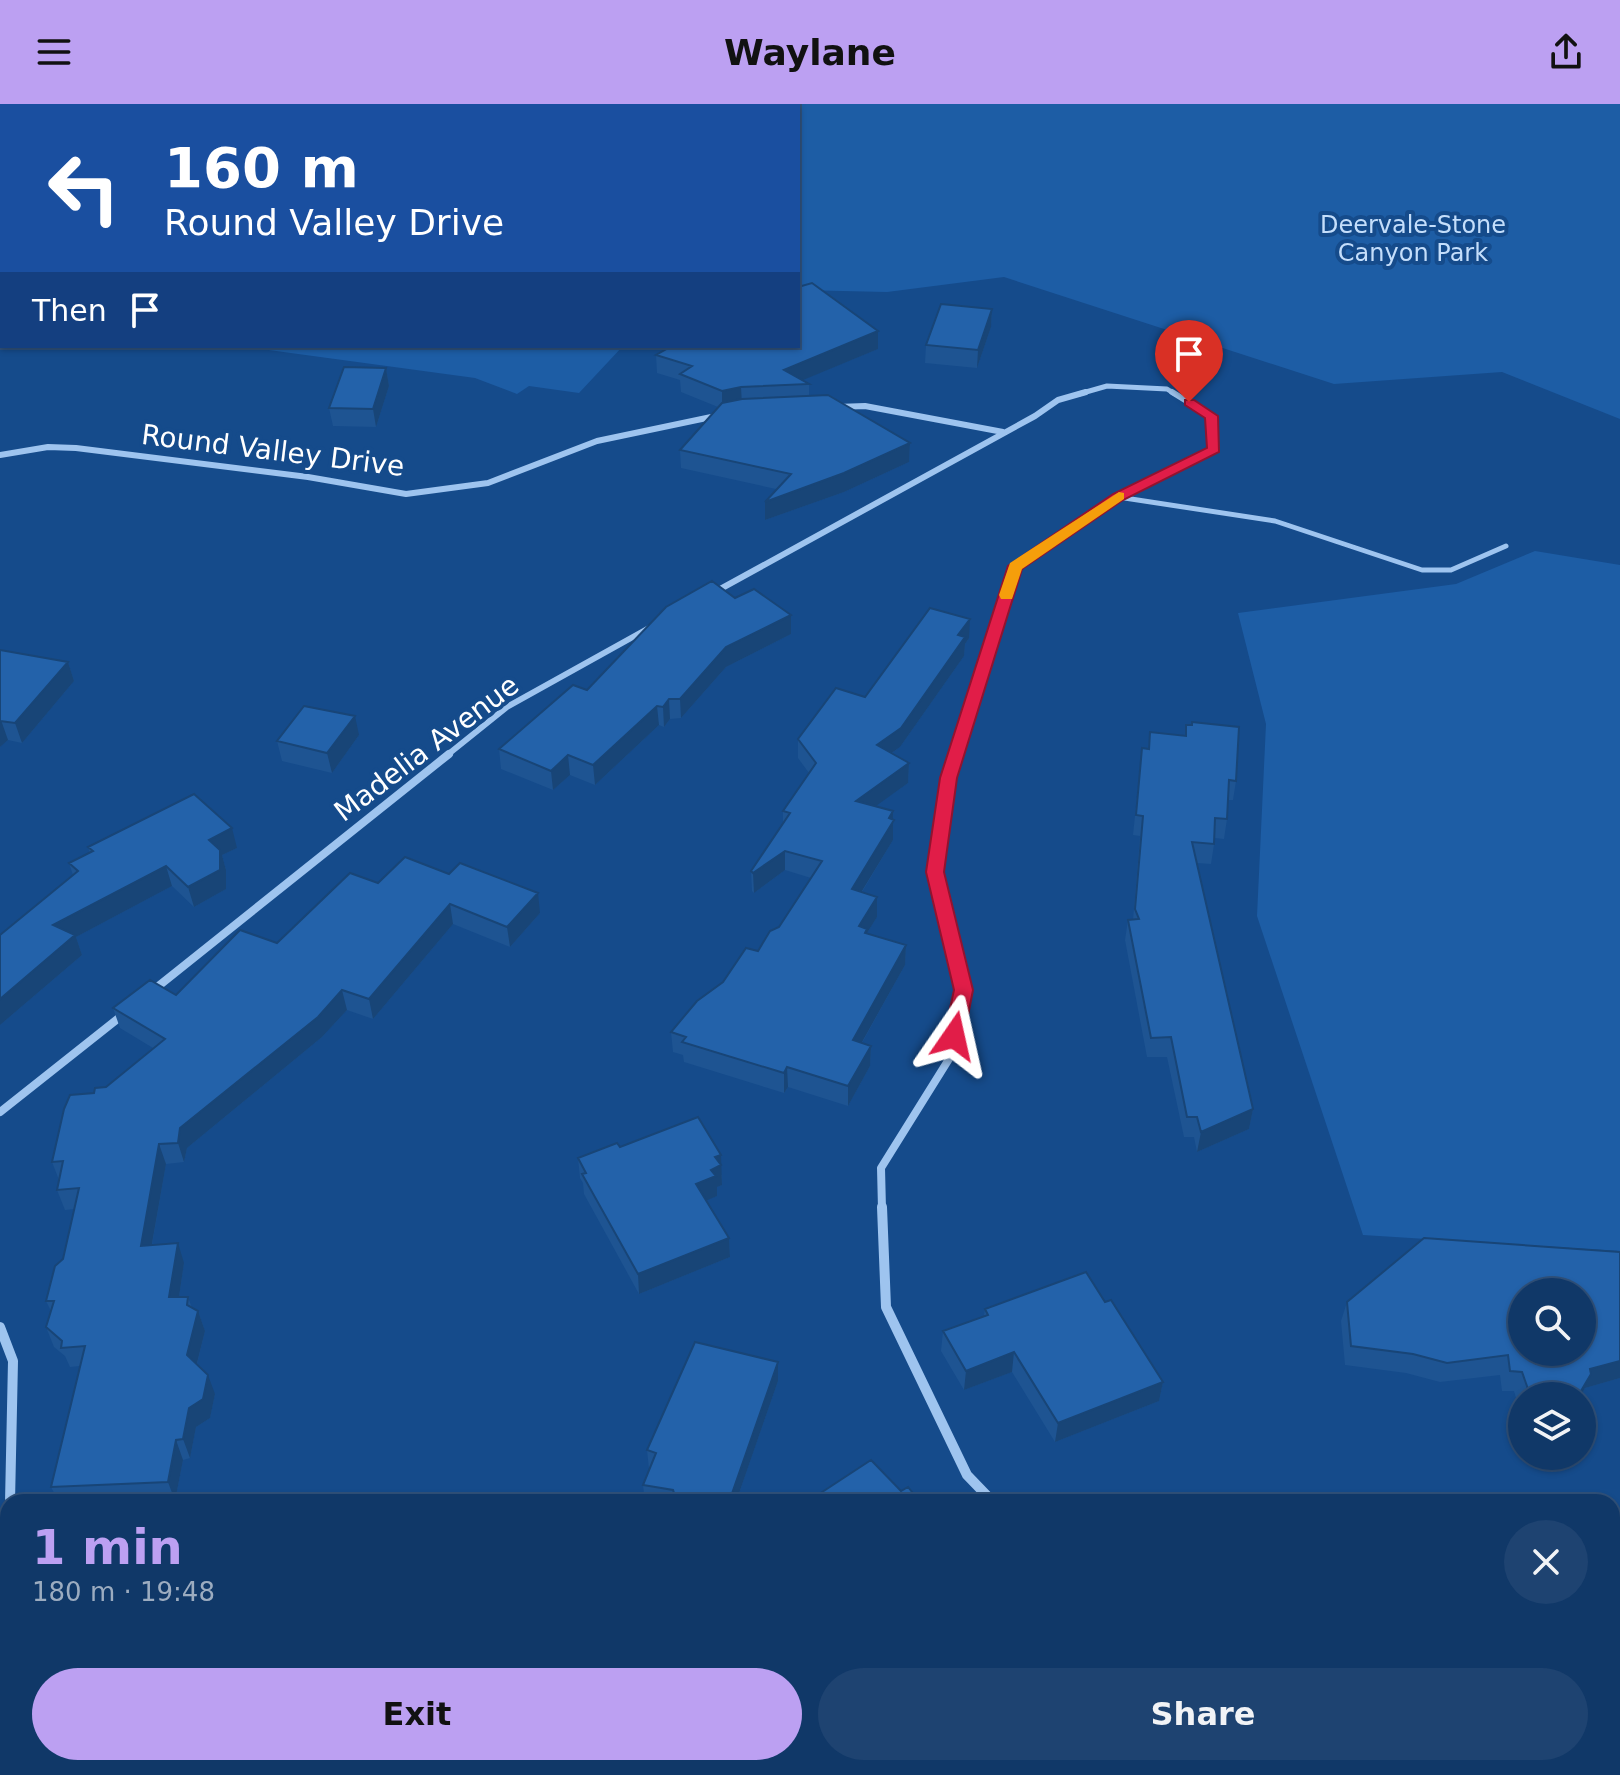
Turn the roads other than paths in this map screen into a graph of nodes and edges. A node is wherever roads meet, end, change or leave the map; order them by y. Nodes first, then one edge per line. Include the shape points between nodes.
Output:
1 (834, 407) edge
2 (728, 414) edge
3 (1003, 432) junction
4 (0, 455) edge
5 (1118, 497) junction
6 (1506, 546) dead end
7 (700, 600) edge
8 (659, 623) edge
9 (148, 993) edge
10 (136, 1003) edge
11 (0, 1112) edge
12 (0, 1327) edge
13 (10, 1494) edge
14 (985, 1494) edge

1 - 3 street via 865,406
2 - 4 street, Round Valley Drive via 597,441 488,483 406,494 76,448
3 - 5 street via 1058,400 1107,386 1167,389 1211,416 1214,449
3 - 7 street
5 - 6 lane via 1275,521 1422,570 1451,570
5 - 14 street via 1015,566 948,778 935,872 963,990 949,1059 881,1168 886,1307 967,1475
8 - 9 street, Madelia Avenue via 507,707
10 - 11 street
12 - 13 street via 13,1361

